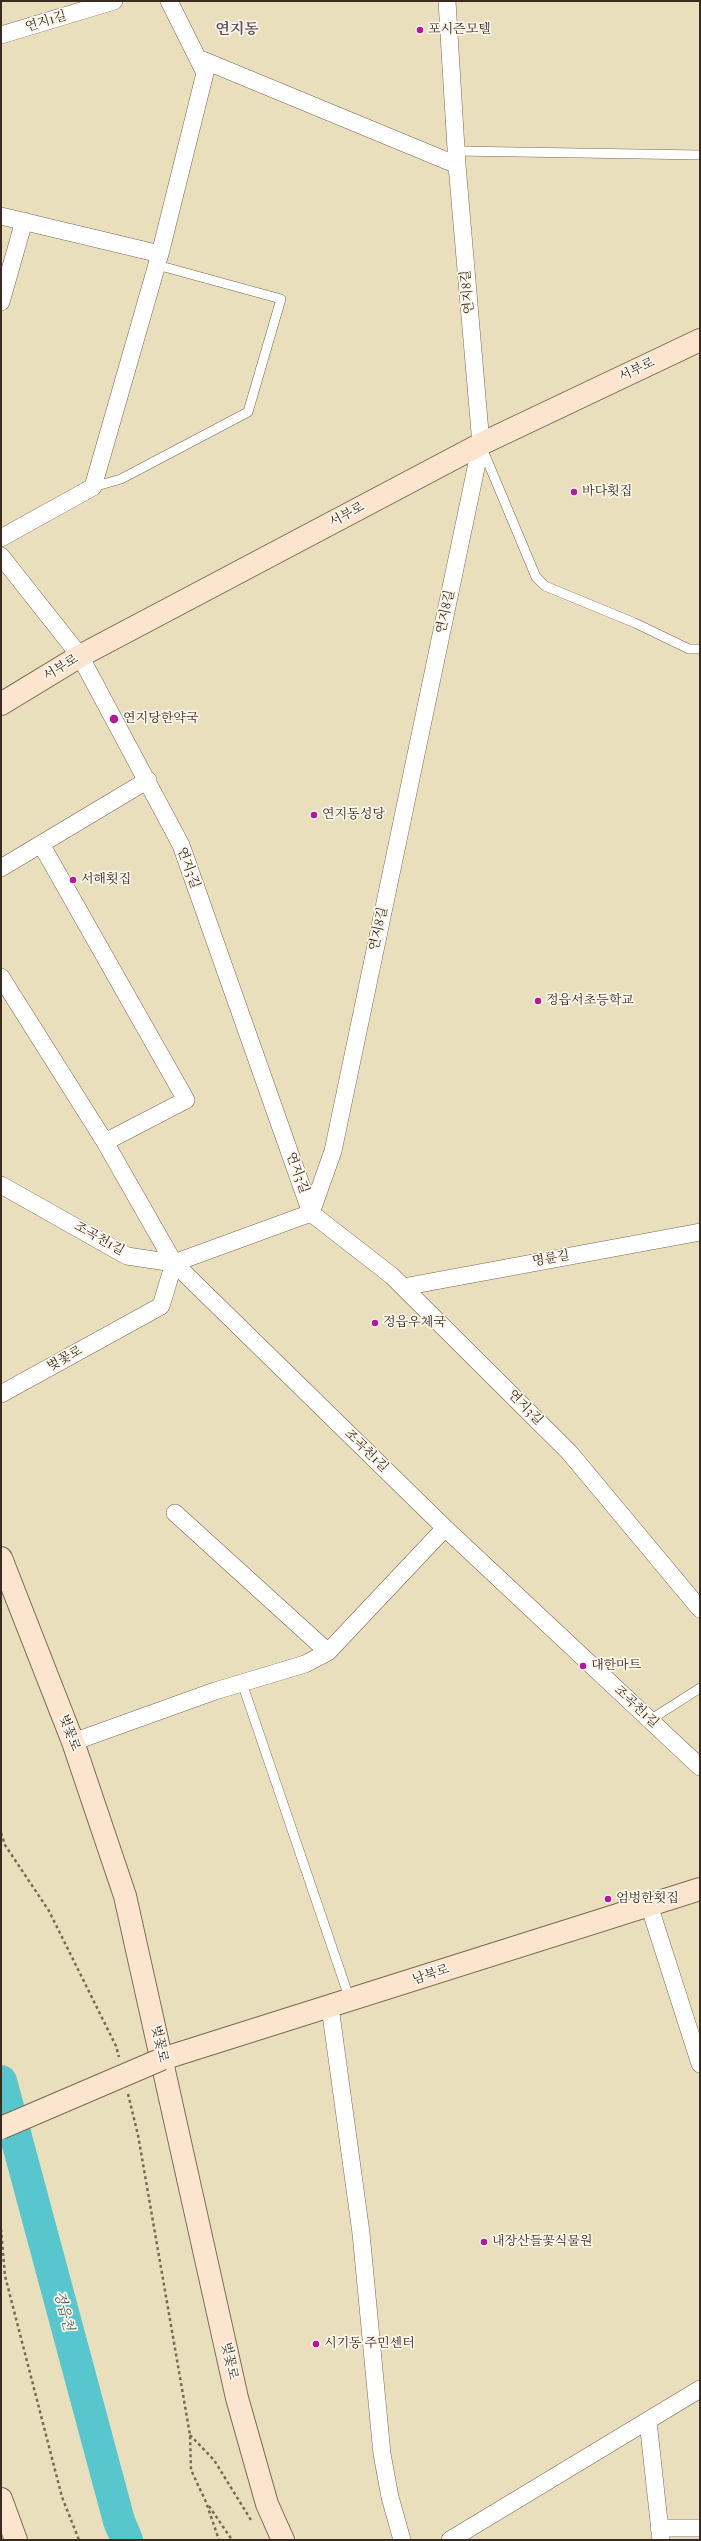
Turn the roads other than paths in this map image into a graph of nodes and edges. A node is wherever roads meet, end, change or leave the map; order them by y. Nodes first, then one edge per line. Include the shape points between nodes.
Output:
1 (114, 1) edge
2 (169, 1) edge
3 (447, 1) edge
4 (1, 35) edge
5 (198, 58) junction
6 (700, 155) edge
7 (456, 158) junction
8 (1, 216) edge
9 (24, 221) junction
10 (158, 259) junction
11 (1, 302) edge
12 (700, 340) edge
13 (481, 444) junction
14 (92, 488) junction
15 (1, 538) edge
16 (1, 556) edge
17 (700, 648) edge
18 (80, 656) junction
19 (1, 704) edge
20 (148, 780) junction
21 (41, 844) junction
22 (1, 868) edge
23 (1, 977) edge
24 (105, 1142) junction
25 (1, 1185) edge
26 (311, 1213) junction
27 (700, 1232) edge
28 (174, 1263) junction
29 (403, 1286) junction
30 (1, 1394) edge
31 (175, 1513) dead end
32 (445, 1528) junction
33 (1, 1558) edge
34 (700, 1609) edge
35 (328, 1652) junction
36 (242, 1683) junction
37 (700, 1688) edge
38 (650, 1720) junction
39 (73, 1742) junction
40 (700, 1767) edge
41 (700, 1889) edge
42 (649, 1905) junction
43 (340, 2004) junction
44 (162, 2059) junction
45 (699, 2060) edge
46 (1, 2128) edge
47 (700, 2389) edge
48 (648, 2422) junction
49 (1, 2499) edge
50 (700, 2528) edge
51 (660, 2534) edge
52 (16, 2540) edge
53 (283, 2540) edge
54 (402, 2540) edge
55 (450, 2540) edge

1 - 4 street, 연지1길
2 - 5 street
3 - 7 street, 연지8길
5 - 7 street
5 - 10 street via 205,73
6 - 7 lane
7 - 13 street, 연지8길
8 - 9 street
9 - 10 street
9 - 11 street
10 - 14 street
10 - 14 lane via 281,300 248,412 121,479
12 - 13 street, 서부로
13 - 17 lane via 536,577 545,586 635,623 689,649
13 - 18 street, 서부로
13 - 26 street, 연지8길 via 333,1151
14 - 15 street
16 - 18 street, 연지3길
18 - 19 street, 서부로
18 - 20 street, 연지3길
20 - 21 street
20 - 26 street, 연지3길 via 181,845
21 - 22 street
21 - 24 street via 186,1100
23 - 24 street
24 - 28 street
25 - 28 street, 조곡천1길 via 127,1256
26 - 28 street
26 - 29 street, 연지3길
27 - 29 street, 명륜길
28 - 30 street, 벚꽃로 via 160,1306
28 - 32 street, 조곡천1길
29 - 34 street, 연지3길 via 568,1452
31 - 35 street
32 - 35 street
32 - 38 street, 조곡천1길
33 - 39 street, 벚꽃로
35 - 36 street via 305,1664
36 - 39 street
36 - 43 lane
37 - 38 lane
38 - 40 street, 조곡천1길
39 - 44 street, 벚꽃로 via 125,1896
41 - 42 street, 남북로
42 - 43 street, 남북로
42 - 45 street
43 - 44 street, 남북로
43 - 54 street via 382,2454
44 - 46 street, 남북로, bridge
44 - 53 street, 벚꽃로 via 237,2398 268,2504
47 - 48 street
48 - 51 street
48 - 55 street
49 - 52 street
50 - 51 street

